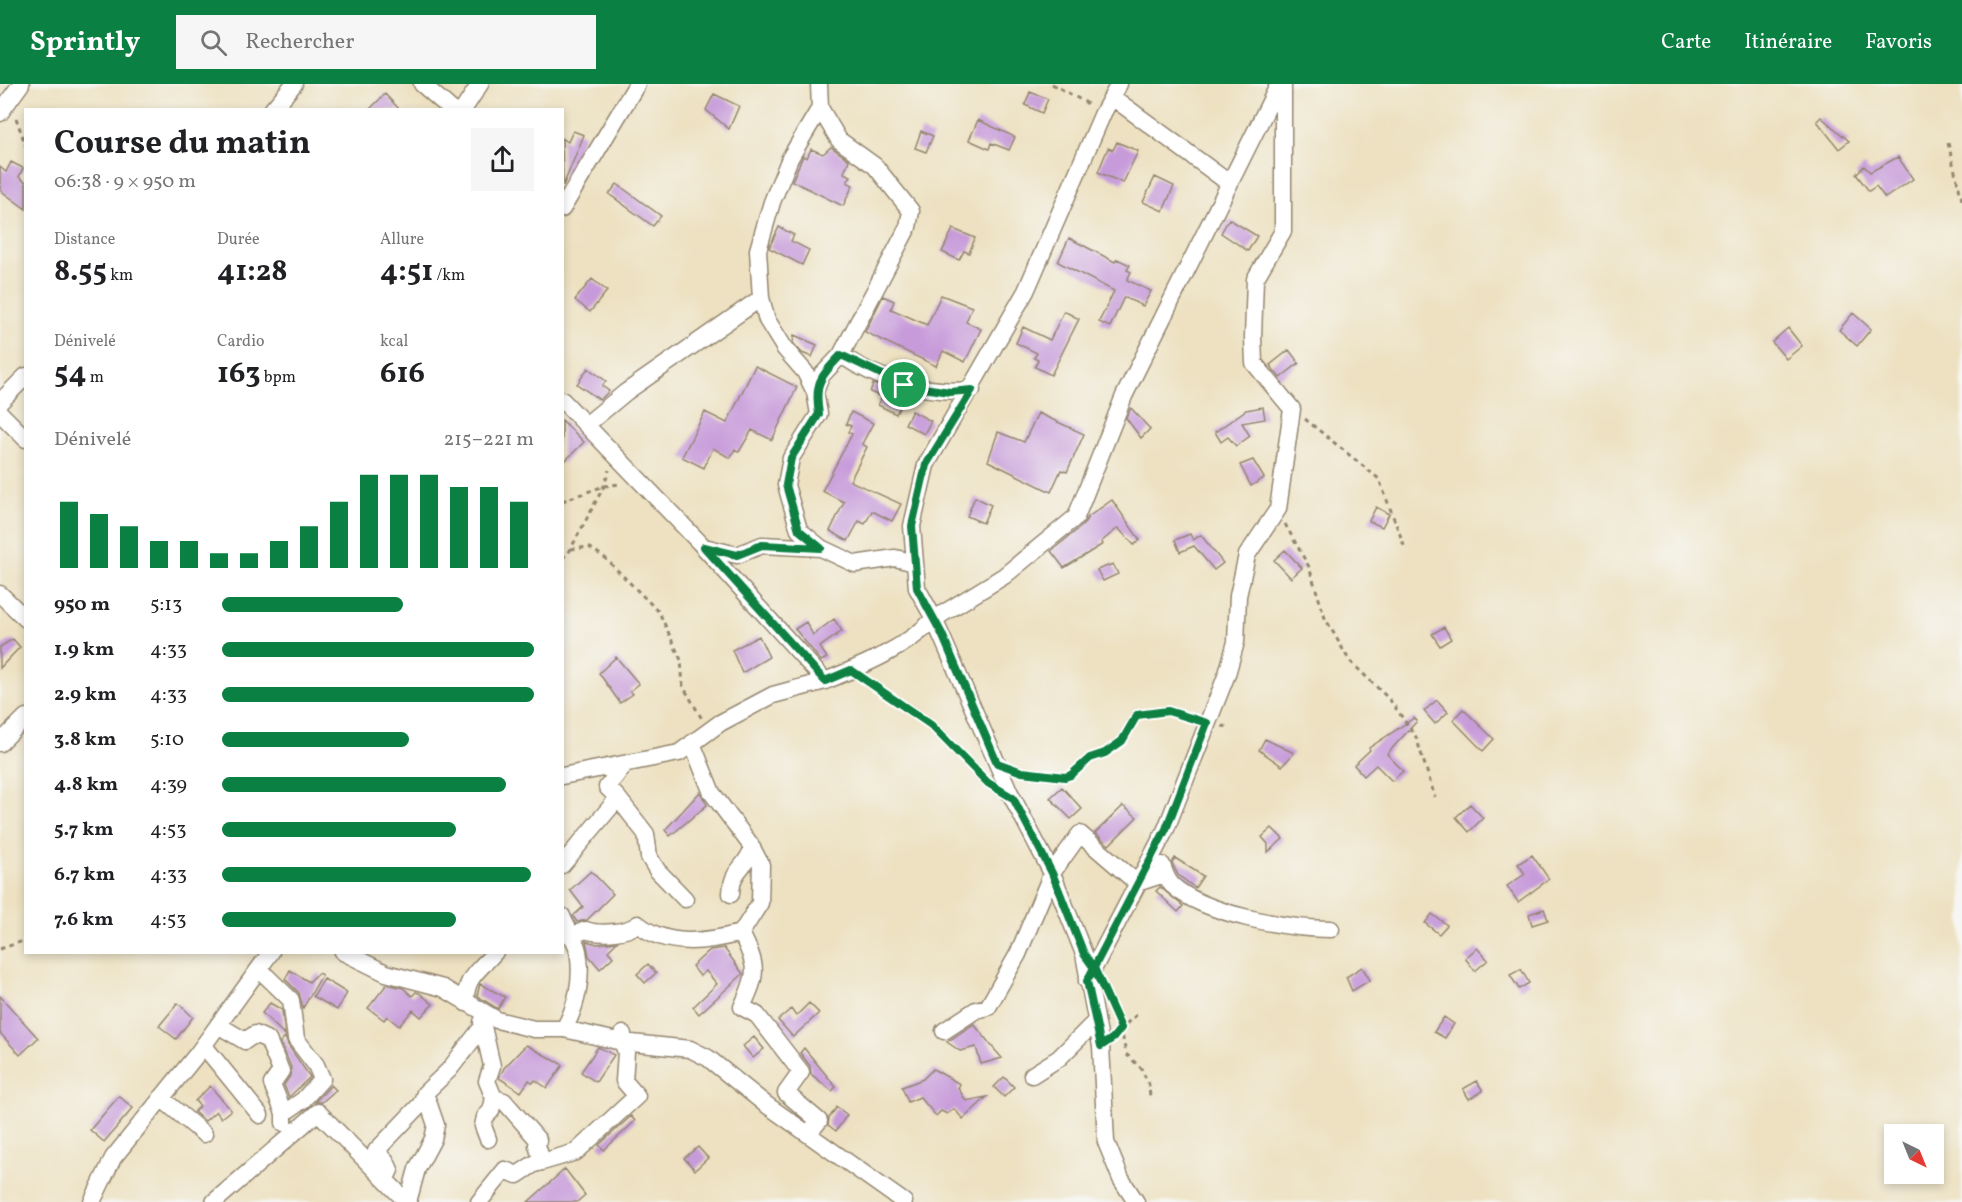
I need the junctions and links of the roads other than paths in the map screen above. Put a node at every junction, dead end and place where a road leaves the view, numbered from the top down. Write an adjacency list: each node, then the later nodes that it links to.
1 (21, 84): 14 (street)
2 (294, 84): 10 (street)
3 (422, 84): 11 (street)
4 (480, 84): 12 (street)
5 (637, 84): 16 (street)
6 (819, 84): 13 (street)
7 (1279, 84): 15 (street)
8 (1283, 84): 40 (street)
9 (1115, 90): 15 (street); 21 (street)
10 (274, 108)
11 (450, 108)
12 (464, 108)
13 (820, 108): 17 (street); 18 (street)
14 (0, 113)
15 (1228, 183): 32 (street)
16 (565, 200)
17 (761, 298): 19 (street); 25 (street)
18 (841, 355): 19 (street); 21 (street)
19 (813, 374): 28 (street)
20 (24, 378): 22 (street)
21 (972, 390): 29 (street)
22 (0, 402)
23 (564, 402): 25 (street)
24 (0, 413): 26 (street)
25 (586, 425): 27 (street)
26 (24, 437)
27 (704, 547): 28 (street); 33 (street)
28 (821, 548): 29 (street)
29 (915, 563): 32 (street)
30 (0, 594): 31 (street)
31 (24, 617)
32 (934, 619): 33 (street); 43 (street)
33 (825, 681): 36 (street)
34 (24, 719): 35 (street)
35 (0, 743)
36 (692, 743): 37 (street); 41 (street)
37 (625, 764): 38 (street); 39 (street)
38 (564, 776)
39 (618, 798): 42 (street); 47 (street)
40 (1156, 847): 44 (street); 45 (street)
41 (753, 850): 46 (street); 50 (street)
42 (564, 863)
43 (1052, 873): 45 (street); 56 (street); 64 (street)
44 (1165, 874): 45 (street); 49 (street)
45 (1137, 883): 56 (street)
46 (731, 894)
47 (685, 898)
48 (564, 921): 51 (street)
49 (1331, 929)
50 (741, 933): 51 (street); 73 (street)
51 (570, 936): 63 (street)
52 (270, 954): 55 (street)
53 (347, 954): 58 (street)
54 (493, 954): 57 (street)
55 (259, 969): 61 (street); 71 (street)
56 (1087, 981): 60 (street)
57 (468, 983): 58 (street); 59 (street)
58 (443, 988): 59 (street)
59 (471, 1005): 62 (street); 63 (street)
60 (1096, 1021): 67 (street); 78 (street)
61 (218, 1025): 66 (street); 71 (street)
62 (483, 1026): 68 (street); 70 (street)
63 (564, 1029): 65 (street)
64 (944, 1031)
65 (623, 1038): 73 (street); 77 (street)
66 (204, 1046): 69 (street); 72 (street)
67 (1032, 1075)
68 (425, 1093): 79 (street); 82 (street)
69 (161, 1098): 74 (street); 80 (street)
70 (494, 1098): 76 (street); 77 (street)
71 (284, 1113): 75 (street)
72 (260, 1115)
73 (809, 1133): 84 (street)
74 (204, 1134)
75 (288, 1138): 79 (street); 81 (street)
76 (488, 1139)
77 (542, 1162): 83 (street)
78 (1121, 1179): 85 (street); 86 (street)
79 (385, 1180): 82 (street)
80 (92, 1202)
81 (214, 1202)
82 (408, 1202)
83 (479, 1202)
84 (904, 1202)
85 (1120, 1202)
86 (1136, 1202)

